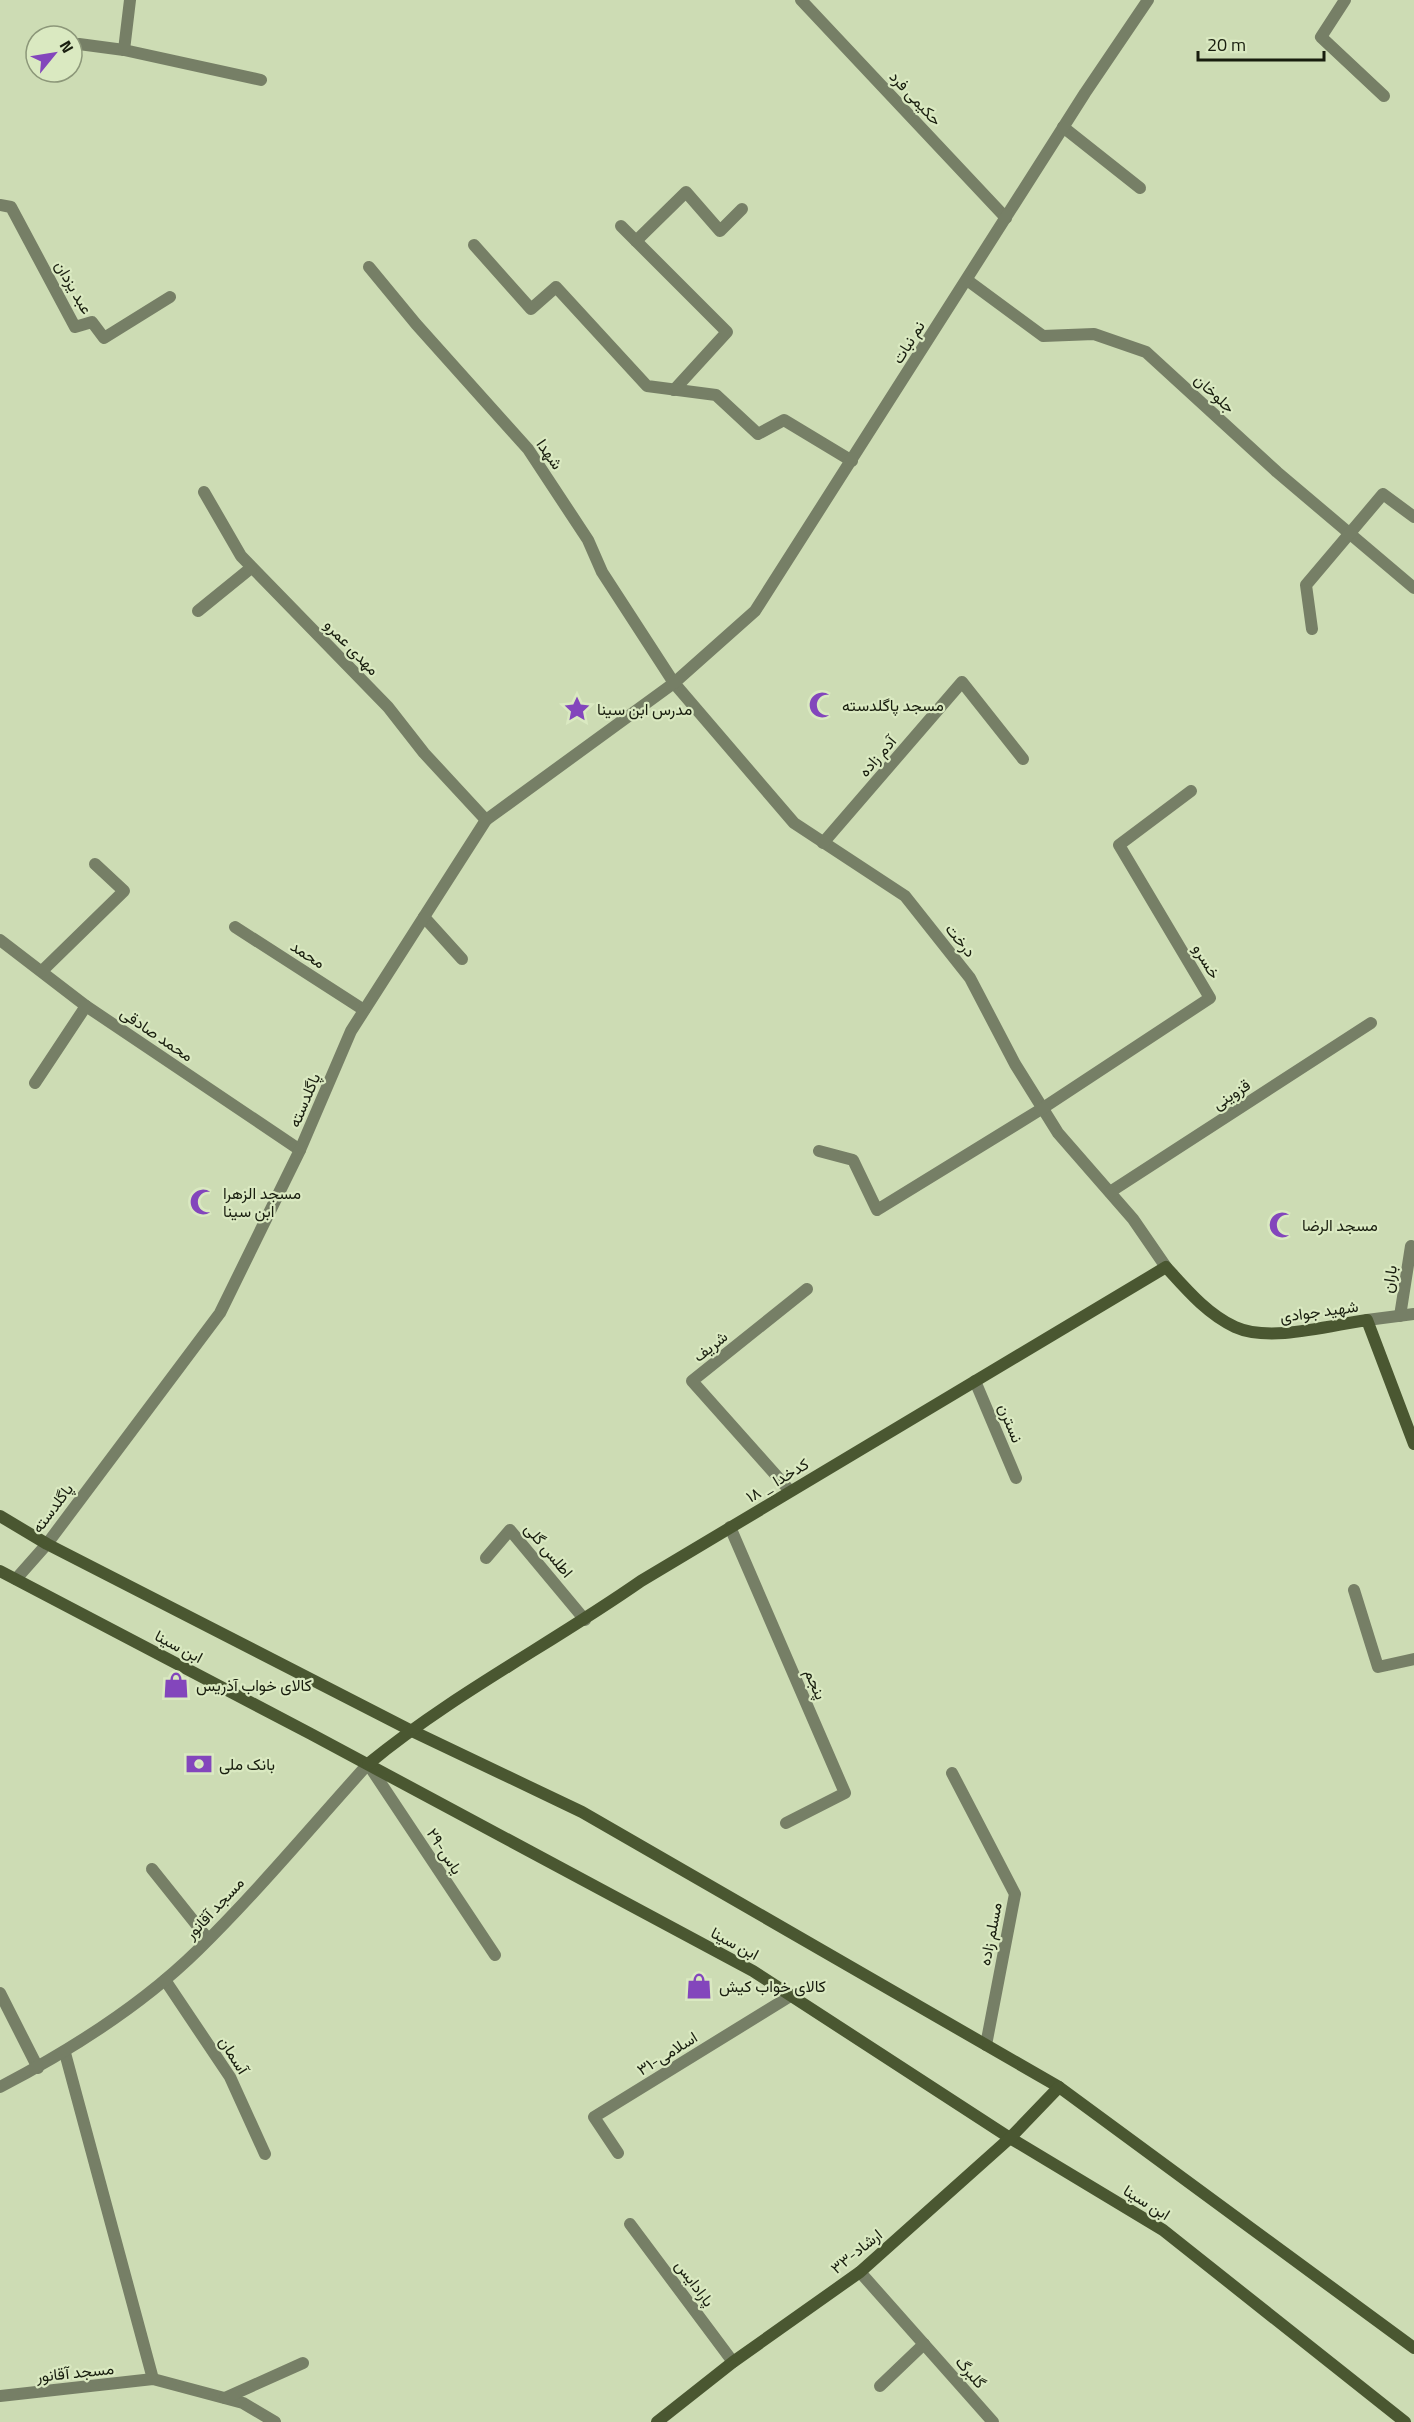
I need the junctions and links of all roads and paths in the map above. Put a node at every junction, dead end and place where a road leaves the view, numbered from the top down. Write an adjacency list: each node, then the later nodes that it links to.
1 (130, 0): 6 (street)
2 (801, 0): 13 (street, حکیمی فرد)
3 (1148, 0): 9 (street, نم نبات)
4 (1345, 0): 8 (street)
5 (84, 45): 6 (street)
6 (124, 50): 7 (street)
7 (261, 80)
8 (1384, 96)
9 (1063, 127): 10 (street); 13 (street, نم نبات)
10 (1140, 188)
11 (0, 205): 19 (street, عبد یزدان)
12 (742, 209): 15 (street)
13 (1006, 218): 18 (street, نم نبات)
14 (621, 226): 15 (street)
15 (636, 241): 20 (street)
16 (474, 244): 20 (street)
17 (369, 267): 29 (street, شهدا)
18 (967, 280): 21 (street, نم نبات); 24 (street, جلوخان)
19 (170, 297)
20 (674, 390): 21 (street)
21 (852, 461): 29 (street, نم نبات)
22 (204, 492): 25 (street, مهدی عمرو)
23 (1414, 517): 24 (street)
24 (1350, 534): 26 (street, جلوخان); 28 (street)
25 (252, 567): 27 (street); 32 (street, مهدی عمرو)
26 (1414, 588)
27 (198, 611)
28 (1312, 629)
29 (674, 683): 32 (street, پاگلدسته); 33 (street, درخت)
30 (1023, 759): 33 (street, آدم زاده)
31 (1191, 791): 44 (street, خسرو)
32 (486, 820): 35 (street, پاگلدسته)
33 (824, 843): 44 (street, درخت)
34 (94, 864): 39 (street)
35 (424, 917): 38 (street); 41 (street, پاگلدسته)
36 (235, 927): 41 (street, محمد)
37 (0, 940): 39 (street, محمد صادقی)
38 (462, 959)
39 (42, 971): 40 (street, محمد صادقی)
40 (86, 1006): 43 (street); 45 (street, محمد صادقی)
41 (364, 1010): 45 (street, پاگلدسته)
42 (1371, 1023): 47 (street, قزوینی)
43 (35, 1083)
44 (1043, 1108): 46 (street); 47 (street, درخت)
45 (300, 1150): 60 (street, پاگلدسته)
46 (819, 1150)
47 (1110, 1192): 49 (street, درخت)
48 (1411, 1246): 52 (street, باران)
49 (1166, 1267): 53 (main road, شهید جوادی); 54 (main road, ۱۸ _ کدخدا)
50 (807, 1289): 57 (street, شریف)
51 (1414, 1314): 52 (street)
52 (1400, 1316): 53 (street)
53 (1367, 1320): 55 (main road, شهید جوادی)
54 (975, 1381): 56 (street, نسترن); 57 (main road, ۱۸ _ کدخدا)
55 (1414, 1444)
56 (1016, 1478)
57 (790, 1491): 59 (main road, ۱۸ _ کدخدا)
58 (0, 1516): 60 (main road, ابن سینا)
59 (730, 1527): 65 (main road, ۱۸ _ کدخدا); 70 (street, پنجم)
60 (47, 1544): 63 (street, پاگلدسته); 67 (main road, ابن سینا)
61 (486, 1558): 65 (street, اطلس گلی)
62 (0, 1571): 63 (main road, ابن سینا)
63 (16, 1579): 68 (main road, ابن سینا)
64 (1354, 1590): 66 (street)
65 (585, 1620): 67 (main road, ۱۸ _ کدخدا)
66 (1414, 1659)
67 (410, 1730): 68 (main road, ۱۸ _ کدخدا); 77 (main road, ابن سینا)
68 (368, 1764): 72 (street, مسجد آقانور); 73 (street, ۲۹-یاس); 76 (main road, ابن سینا)
69 (952, 1773): 77 (street, مسلم زاده)
70 (786, 1823)
71 (152, 1869): 72 (street)
72 (208, 1939): 74 (street, مسجد آقانور)
73 (495, 1955)
74 (165, 1980): 78 (street, مسجد آقانور); 84 (street, آسمان)
75 (0, 1994): 79 (street)
76 (792, 1995): 82 (main road, ابن سینا); 83 (street, ۳۱-اسلامی)
77 (986, 2044): 81 (main road, ابن سینا)
78 (65, 2053): 79 (street, مسجد آقانور); 91 (street)
79 (38, 2068): 80 (street, مسجد آقانور)
80 (0, 2087)
81 (1059, 2087): 82 (main road, ۳۳-ارشاد); 88 (main road, ابن سینا)
82 (1010, 2138): 86 (main road, ۳۳-ارشاد); 98 (main road, ابن سینا)
83 (618, 2153)
84 (265, 2154)
85 (630, 2224): 89 (street, پارادایس)
86 (860, 2272): 87 (street, گلبرگ); 89 (main road, ۳۳-ارشاد)
87 (924, 2344): 92 (street); 97 (street, گلبرگ)
88 (1414, 2348)
89 (733, 2362): 96 (main road, ۳۳-ارشاد)
90 (303, 2363): 94 (street)
91 (153, 2379): 93 (street, مسجد آقانور); 94 (street, مسجد آقانور)
92 (880, 2386)
93 (0, 2396)
94 (225, 2398): 95 (street, مسجد آقانور)
95 (275, 2422)
96 (657, 2422)
97 (993, 2422)
98 (1406, 2422)

